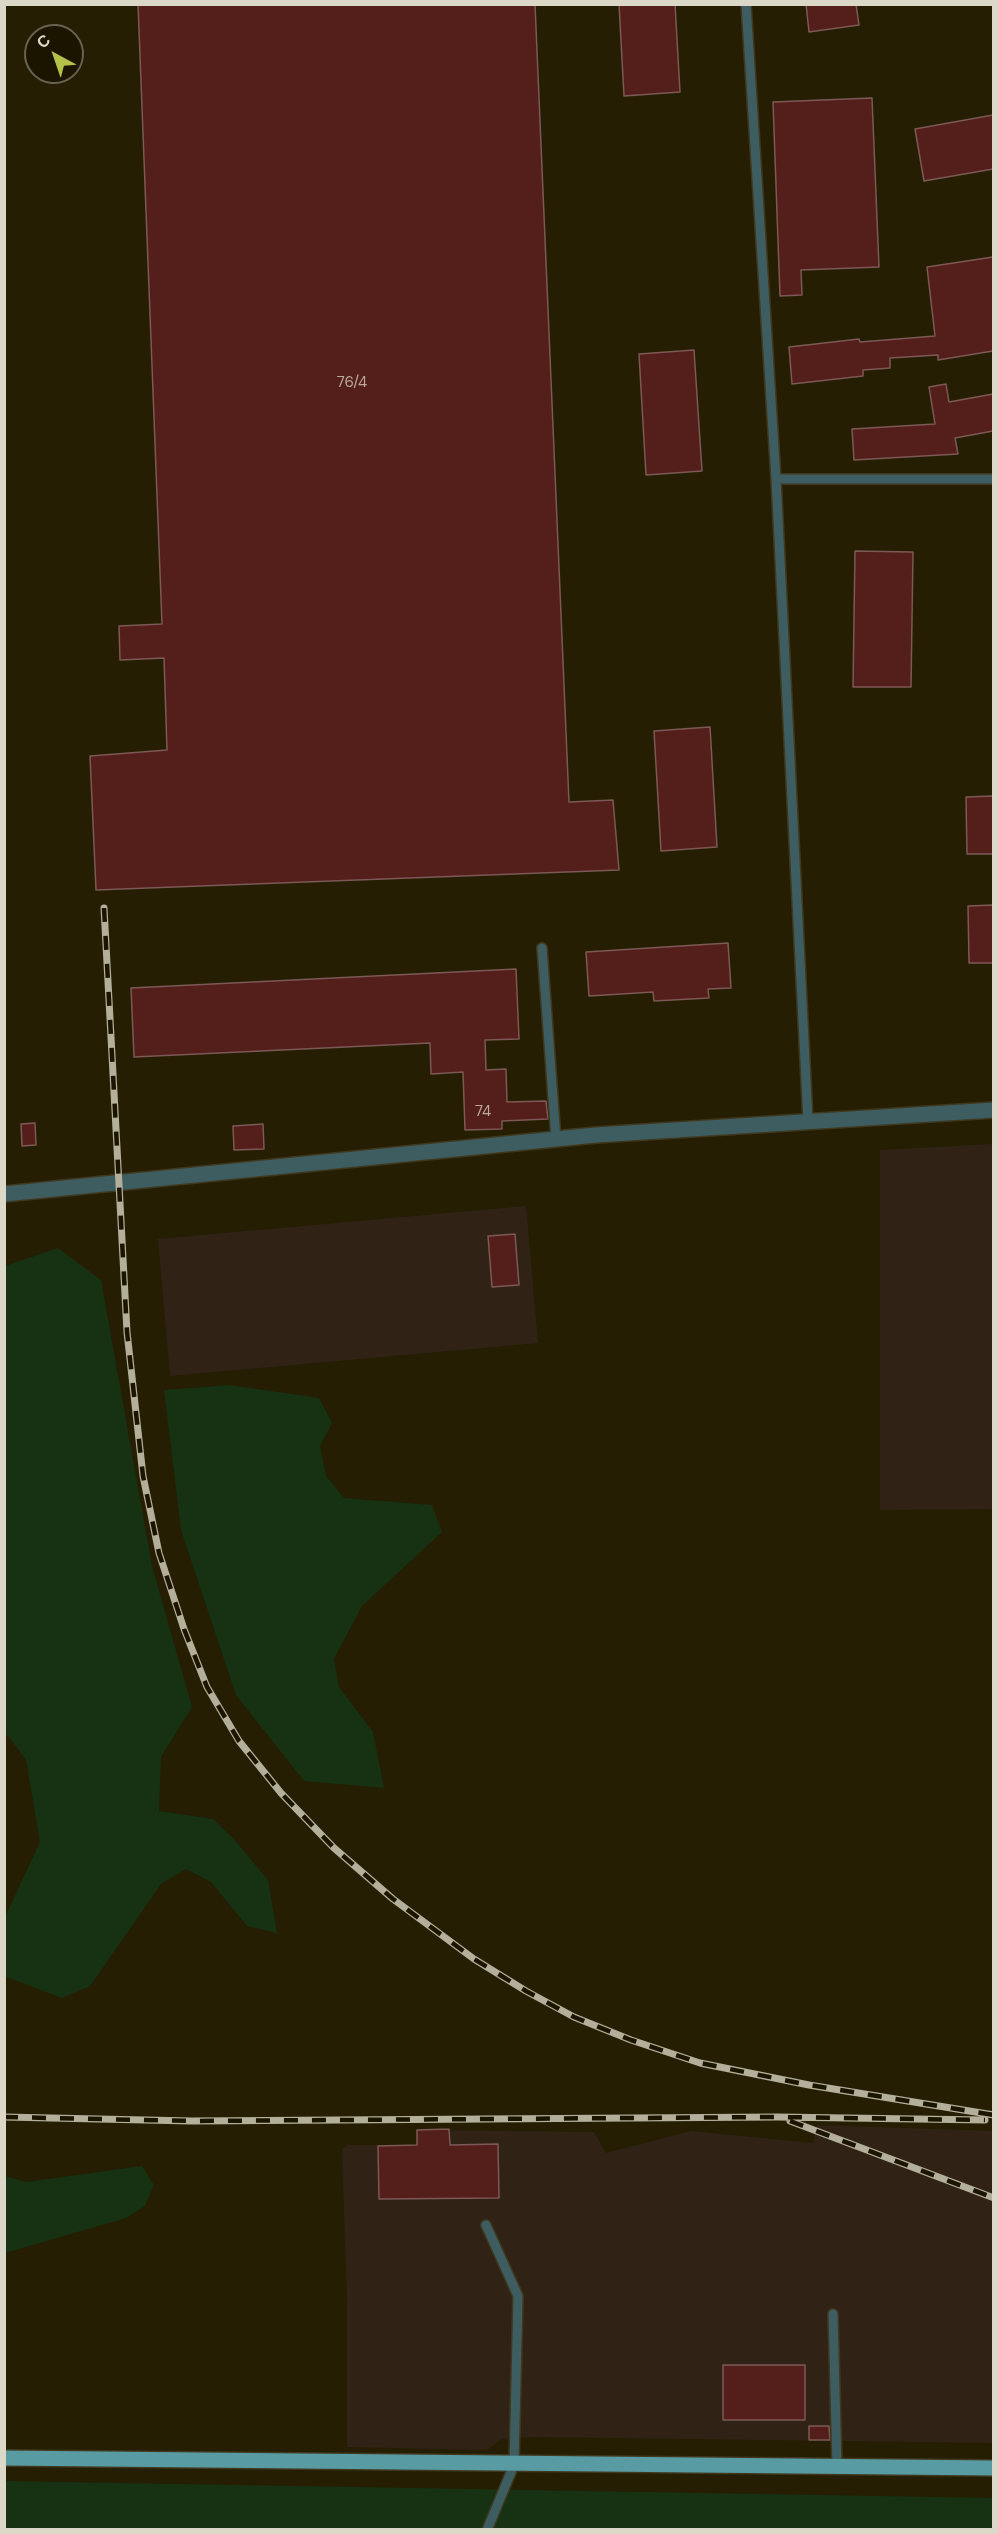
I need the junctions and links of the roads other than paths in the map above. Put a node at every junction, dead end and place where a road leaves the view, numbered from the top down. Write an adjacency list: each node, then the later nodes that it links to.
1 (746, 4): 3 (lane)
2 (993, 478): 3 (lane)
3 (776, 479): 6 (lane)
4 (542, 948): 7 (lane)
5 (993, 1110): 6 (street)
6 (808, 1120): 7 (street)
7 (556, 1139): 8 (street)
8 (4, 1194)
9 (486, 2225): 12 (lane)
10 (833, 2314): 13 (lane)
11 (4, 2458): 12 (main road)
12 (514, 2465): 13 (main road); 15 (lane)
13 (837, 2467): 14 (main road)
14 (993, 2468)
15 (487, 2529)

